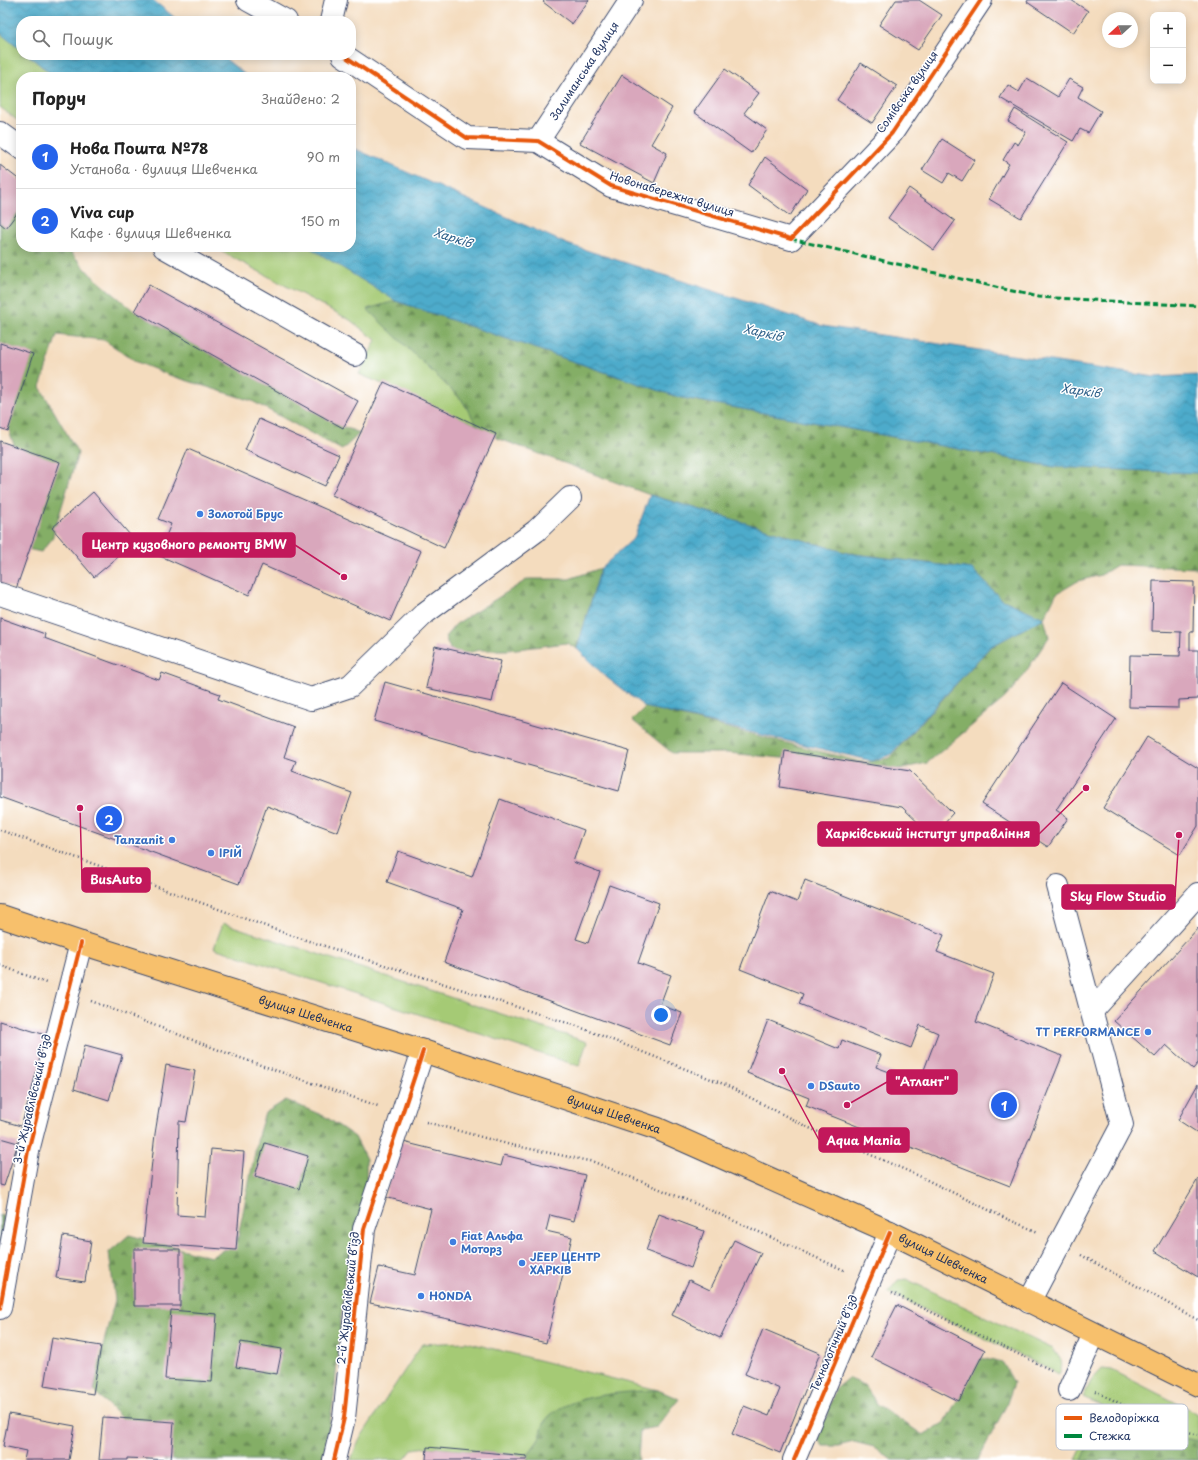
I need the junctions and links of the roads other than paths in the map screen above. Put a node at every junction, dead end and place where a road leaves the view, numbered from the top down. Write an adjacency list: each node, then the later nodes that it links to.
1 (248, 0): 5 (street)
2 (336, 0): 6 (street)
3 (631, 0): 9 (street, Залиманська вулиця)
4 (981, 0): 11 (street, Сомівська вулиця)
5 (277, 16)
6 (332, 16)
7 (350, 60): 9 (street, Новонабережна вулиця)
8 (0, 133): 10 (street)
9 (538, 141): 11 (street, Новонабережна вулиця)
10 (16, 144)
11 (790, 239)
12 (173, 252): 13 (street)
13 (355, 355)
14 (570, 498): 15 (street)
15 (0, 594)
16 (1058, 886): 20 (street)
17 (1198, 894): 20 (street)
18 (0, 916): 19 (main road, вулиця Шевченка)
19 (81, 943): 21 (main road, вулиця Шевченка); 24 (street, 3-й Журавлівський в’їзд)
20 (1092, 1011): 23 (street)
21 (423, 1051): 22 (main road, вулиця Шевченка); 28 (street, 2-й Журавлівський в’їзд)
22 (890, 1232): 23 (main road, вулиця Шевченка); 29 (street, Технологічний в’їзд)
23 (1029, 1302): 25 (main road, вулиця Шевченка)
24 (0, 1308)
25 (1094, 1334): 26 (street); 27 (main road, вулиця Шевченка)
26 (1071, 1385)
27 (1198, 1385)
28 (334, 1460)
29 (794, 1460)

